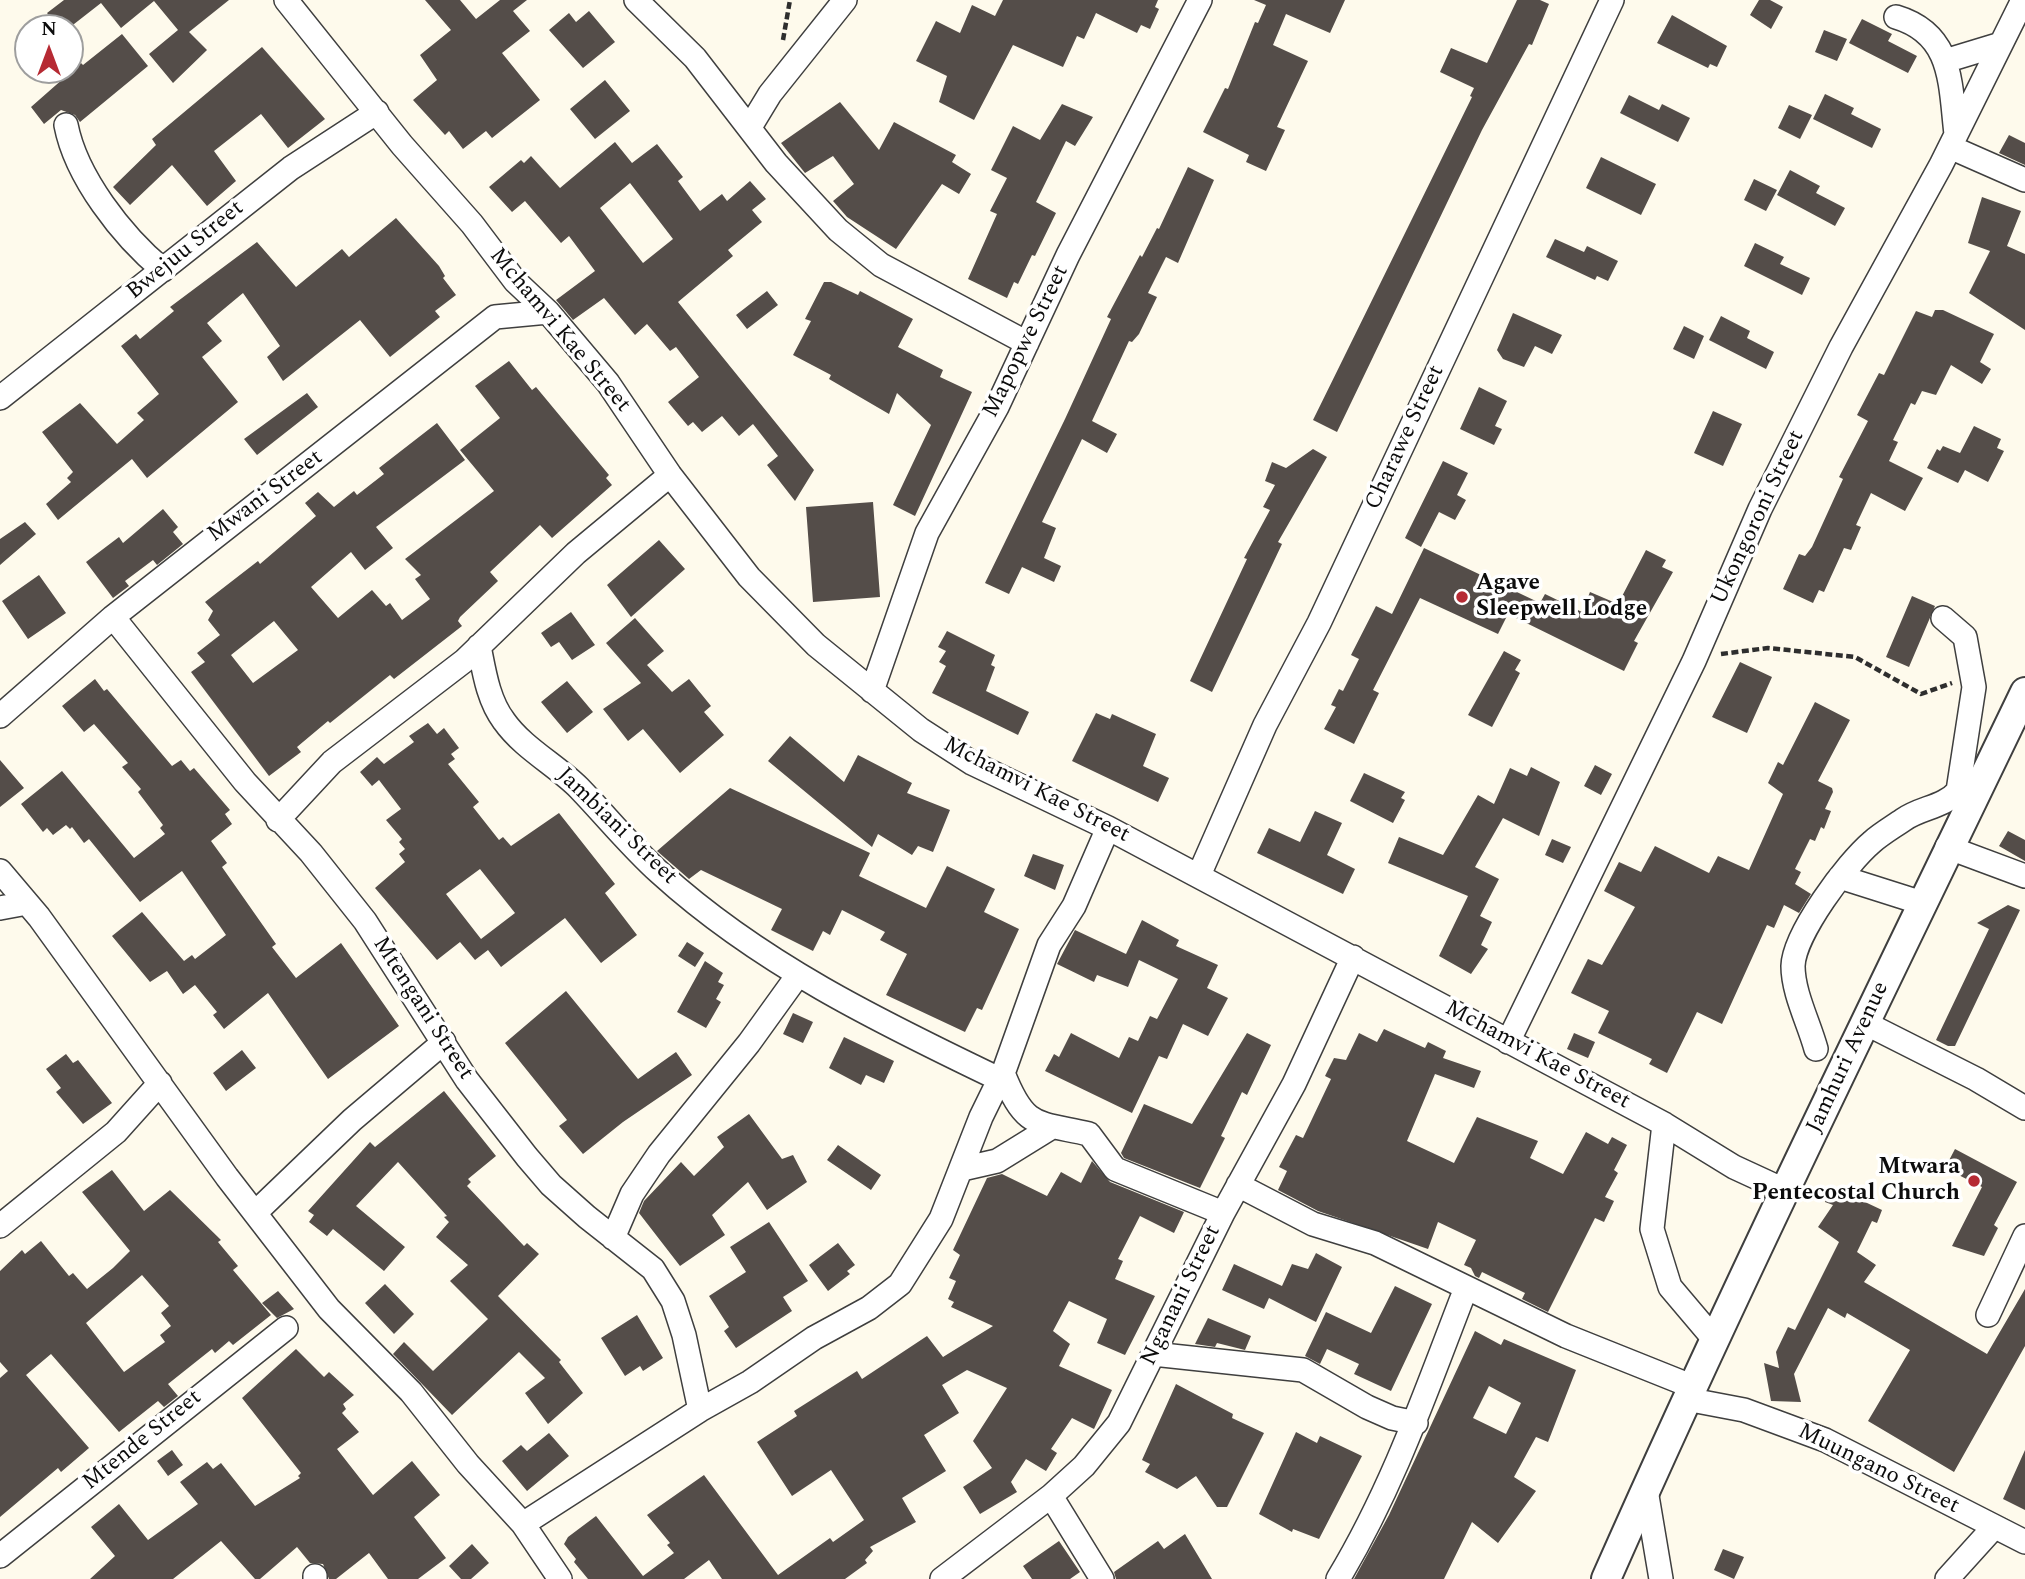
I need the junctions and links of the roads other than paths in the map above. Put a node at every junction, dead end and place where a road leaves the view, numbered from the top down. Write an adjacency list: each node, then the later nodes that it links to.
1 (286, 0): 10 (street, Mchamvi Kae Street)
2 (636, 0): 12 (street)
3 (845, 0): 12 (street)
4 (1200, 0): 17 (street, Mapopwe Street)
5 (1612, 0): 30 (street, Charawe Street)
6 (2023, 0): 8 (street, Ukongoroni Street)
7 (1896, 17): 9 (street)
8 (2001, 44): 9 (street); 13 (street, Ukongoroni Street)
9 (1945, 61): 13 (street)
10 (377, 112): 15 (street, Bwejuu Street); 16 (street, Mchamvi Kae Street)
11 (66, 125): 15 (street)
12 (750, 127): 17 (street)
13 (1953, 140): 14 (street); 40 (street, Ukongoroni Street)
14 (2025, 180)
15 (163, 270): 18 (street, Bwejuu Street)
16 (548, 313): 19 (street, Mchamvi Kae Street); 20 (street, Mwani Street)
17 (1027, 343): 23 (street, Mapopwe Street)
18 (0, 398)
19 (670, 475): 22 (street); 23 (street, Mchamvi Kae Street)
20 (113, 617): 25 (street, Mwani Street); 26 (street, Mtengani Street)
21 (1943, 618): 32 (street)
22 (479, 646): 26 (street); 37 (street, Jambiani Street)
23 (872, 691): 27 (street, Mchamvi Kae Street)
24 (2025, 692): 28 (street, Jamhuri Avenue)
25 (0, 716)
26 (278, 820): 39 (street, Mtengani Street)
27 (1108, 828): 30 (street, Mchamvi Kae Street); 42 (street)
28 (1947, 847): 31 (street); 34 (street, Jamhuri Avenue)
29 (0, 871): 33 (street)
30 (1199, 875): 36 (street, Mchamvi Kae Street)
31 (2025, 876)
32 (1840, 877): 34 (street); 41 (street)
33 (27, 903): 35 (street); 43 (street)
34 (1922, 903): 38 (street, Jamhuri Avenue)
35 (0, 908)
36 (1353, 957): 40 (street, Mchamvi Kae Street); 48 (street, Nganani Street)
37 (798, 975): 42 (street, Jambiani Street); 54 (street)
38 (1865, 1023): 44 (street); 49 (street, Jamhuri Avenue)
39 (444, 1042): 50 (street); 54 (street, Mtengani Street)
40 (1508, 1042): 45 (street, Mchamvi Kae Street)
41 (1816, 1049)
42 (1001, 1076): 46 (street); 47 (street)
43 (160, 1083): 50 (street); 52 (street)
44 (2025, 1108)
45 (1664, 1124): 49 (street, Mchamvi Kae Street); 58 (street)
46 (1052, 1127): 47 (street); 51 (street)
47 (962, 1169): 61 (street)
48 (1238, 1185): 51 (street, Nganani Street); 55 (street, Muungano Street)
49 (1786, 1191): 58 (street, Jamhuri Avenue)
50 (255, 1213): 65 (street)
51 (1223, 1213): 59 (street, Nganani Street)
52 (0, 1226)
53 (2025, 1236): 56 (street)
54 (613, 1238): 61 (street, Mtengani Street)
55 (1466, 1288): 60 (street, Muungano Street); 62 (street)
56 (1988, 1315)
57 (286, 1328): 68 (street, Mtende Street)
58 (1714, 1339): 60 (street, Jamhuri Avenue)
59 (1153, 1354): 62 (street); 64 (street, Nganani Street)
60 (1688, 1392): 63 (street, Jamhuri Avenue); 66 (street, Muungano Street)
61 (700, 1410): 65 (street)
62 (1416, 1423): 72 (street)
63 (1646, 1490): 73 (street, Jamhuri Avenue); 74 (street)
64 (1051, 1496): 70 (street, Nganani Street); 71 (street)
65 (523, 1524): 69 (street)
66 (1994, 1527): 67 (street, Muungano Street); 75 (street)
67 (2025, 1542)
68 (0, 1556)
69 (560, 1579)
70 (942, 1579)
71 (1102, 1579)
72 (1338, 1579)
73 (1606, 1579)
74 (1661, 1579)
75 (1947, 1579)

